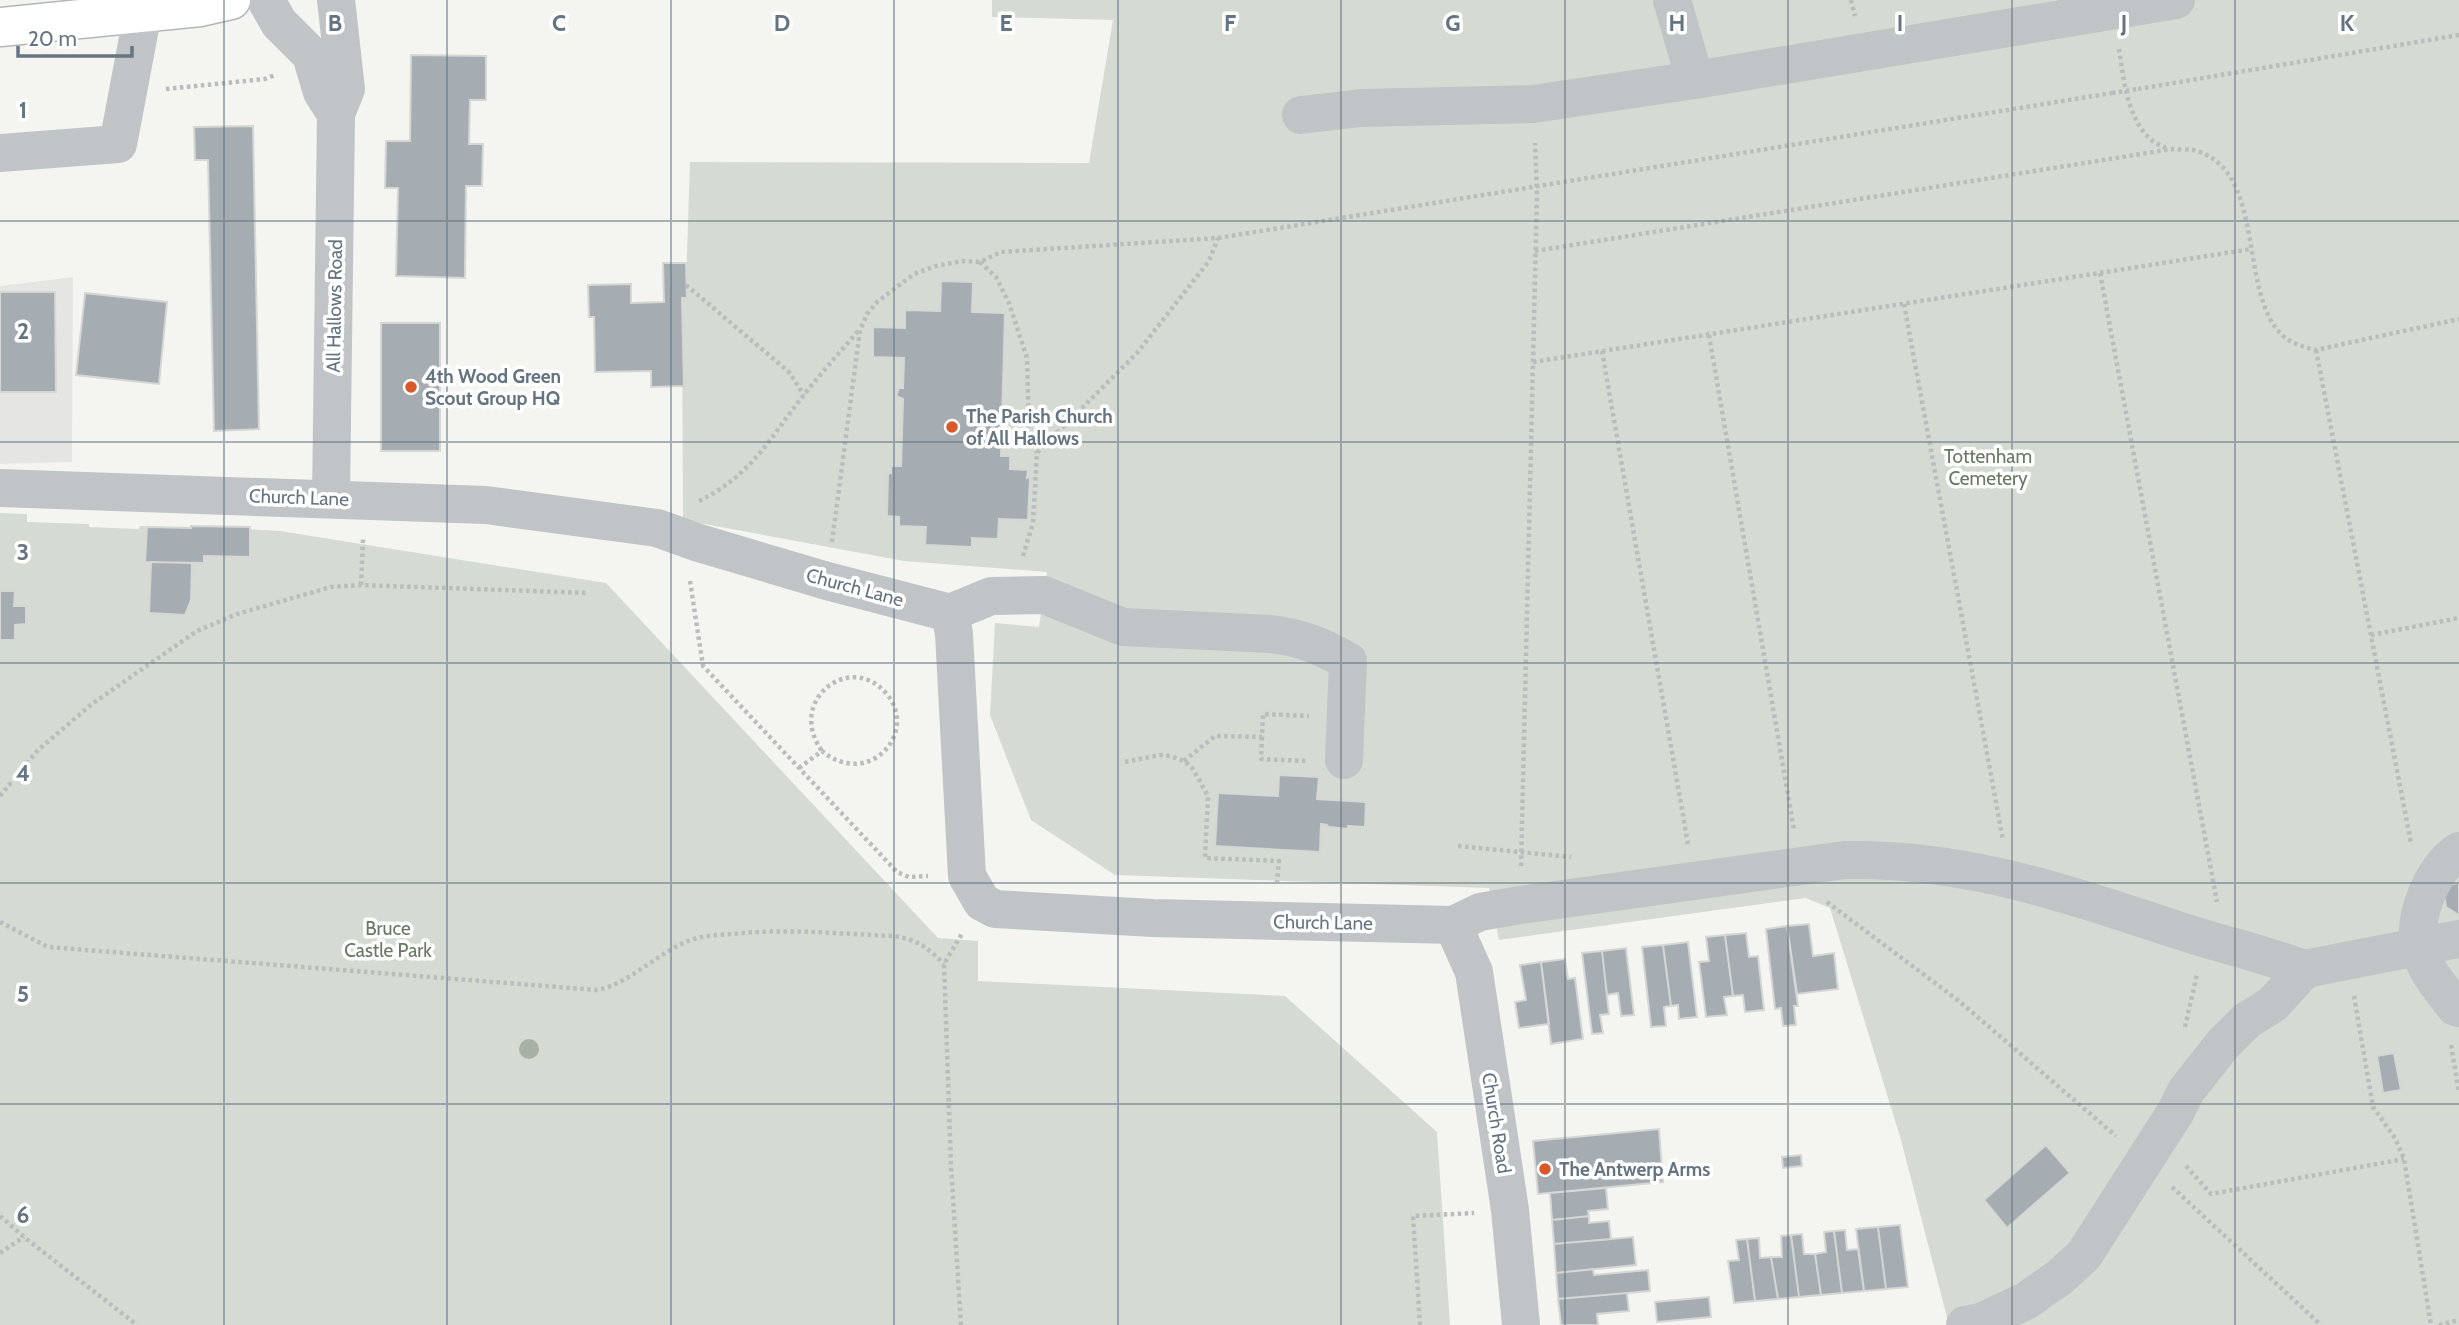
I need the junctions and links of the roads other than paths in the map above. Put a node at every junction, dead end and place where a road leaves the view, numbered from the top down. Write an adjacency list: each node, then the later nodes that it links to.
1 (231, 0): 6 (highway)
2 (266, 0): 9 (street, All Hallows Road)
3 (336, 0): 9 (street, All Hallows Road)
4 (1672, 0): 8 (street)
5 (2176, 0): 8 (street)
6 (143, 12): 7 (highway); 11 (street)
7 (0, 27)
8 (1695, 80): 10 (street)
9 (336, 114): 13 (street, All Hallows Road)
10 (1301, 115)
11 (0, 153)
12 (0, 488): 13 (street, Church Lane)
13 (331, 498): 14 (street, Church Lane)
14 (950, 613): 15 (street); 17 (street, Church Lane)
15 (1326, 755)
16 (2459, 851): 19 (street)
17 (1454, 925): 20 (street); 22 (street, Church Road)
18 (2459, 940): 19 (street)
19 (2419, 947): 20 (street); 21 (street)
20 (2305, 969): 23 (street)
21 (2457, 1007)
22 (1521, 1325)
23 (1965, 1325)

